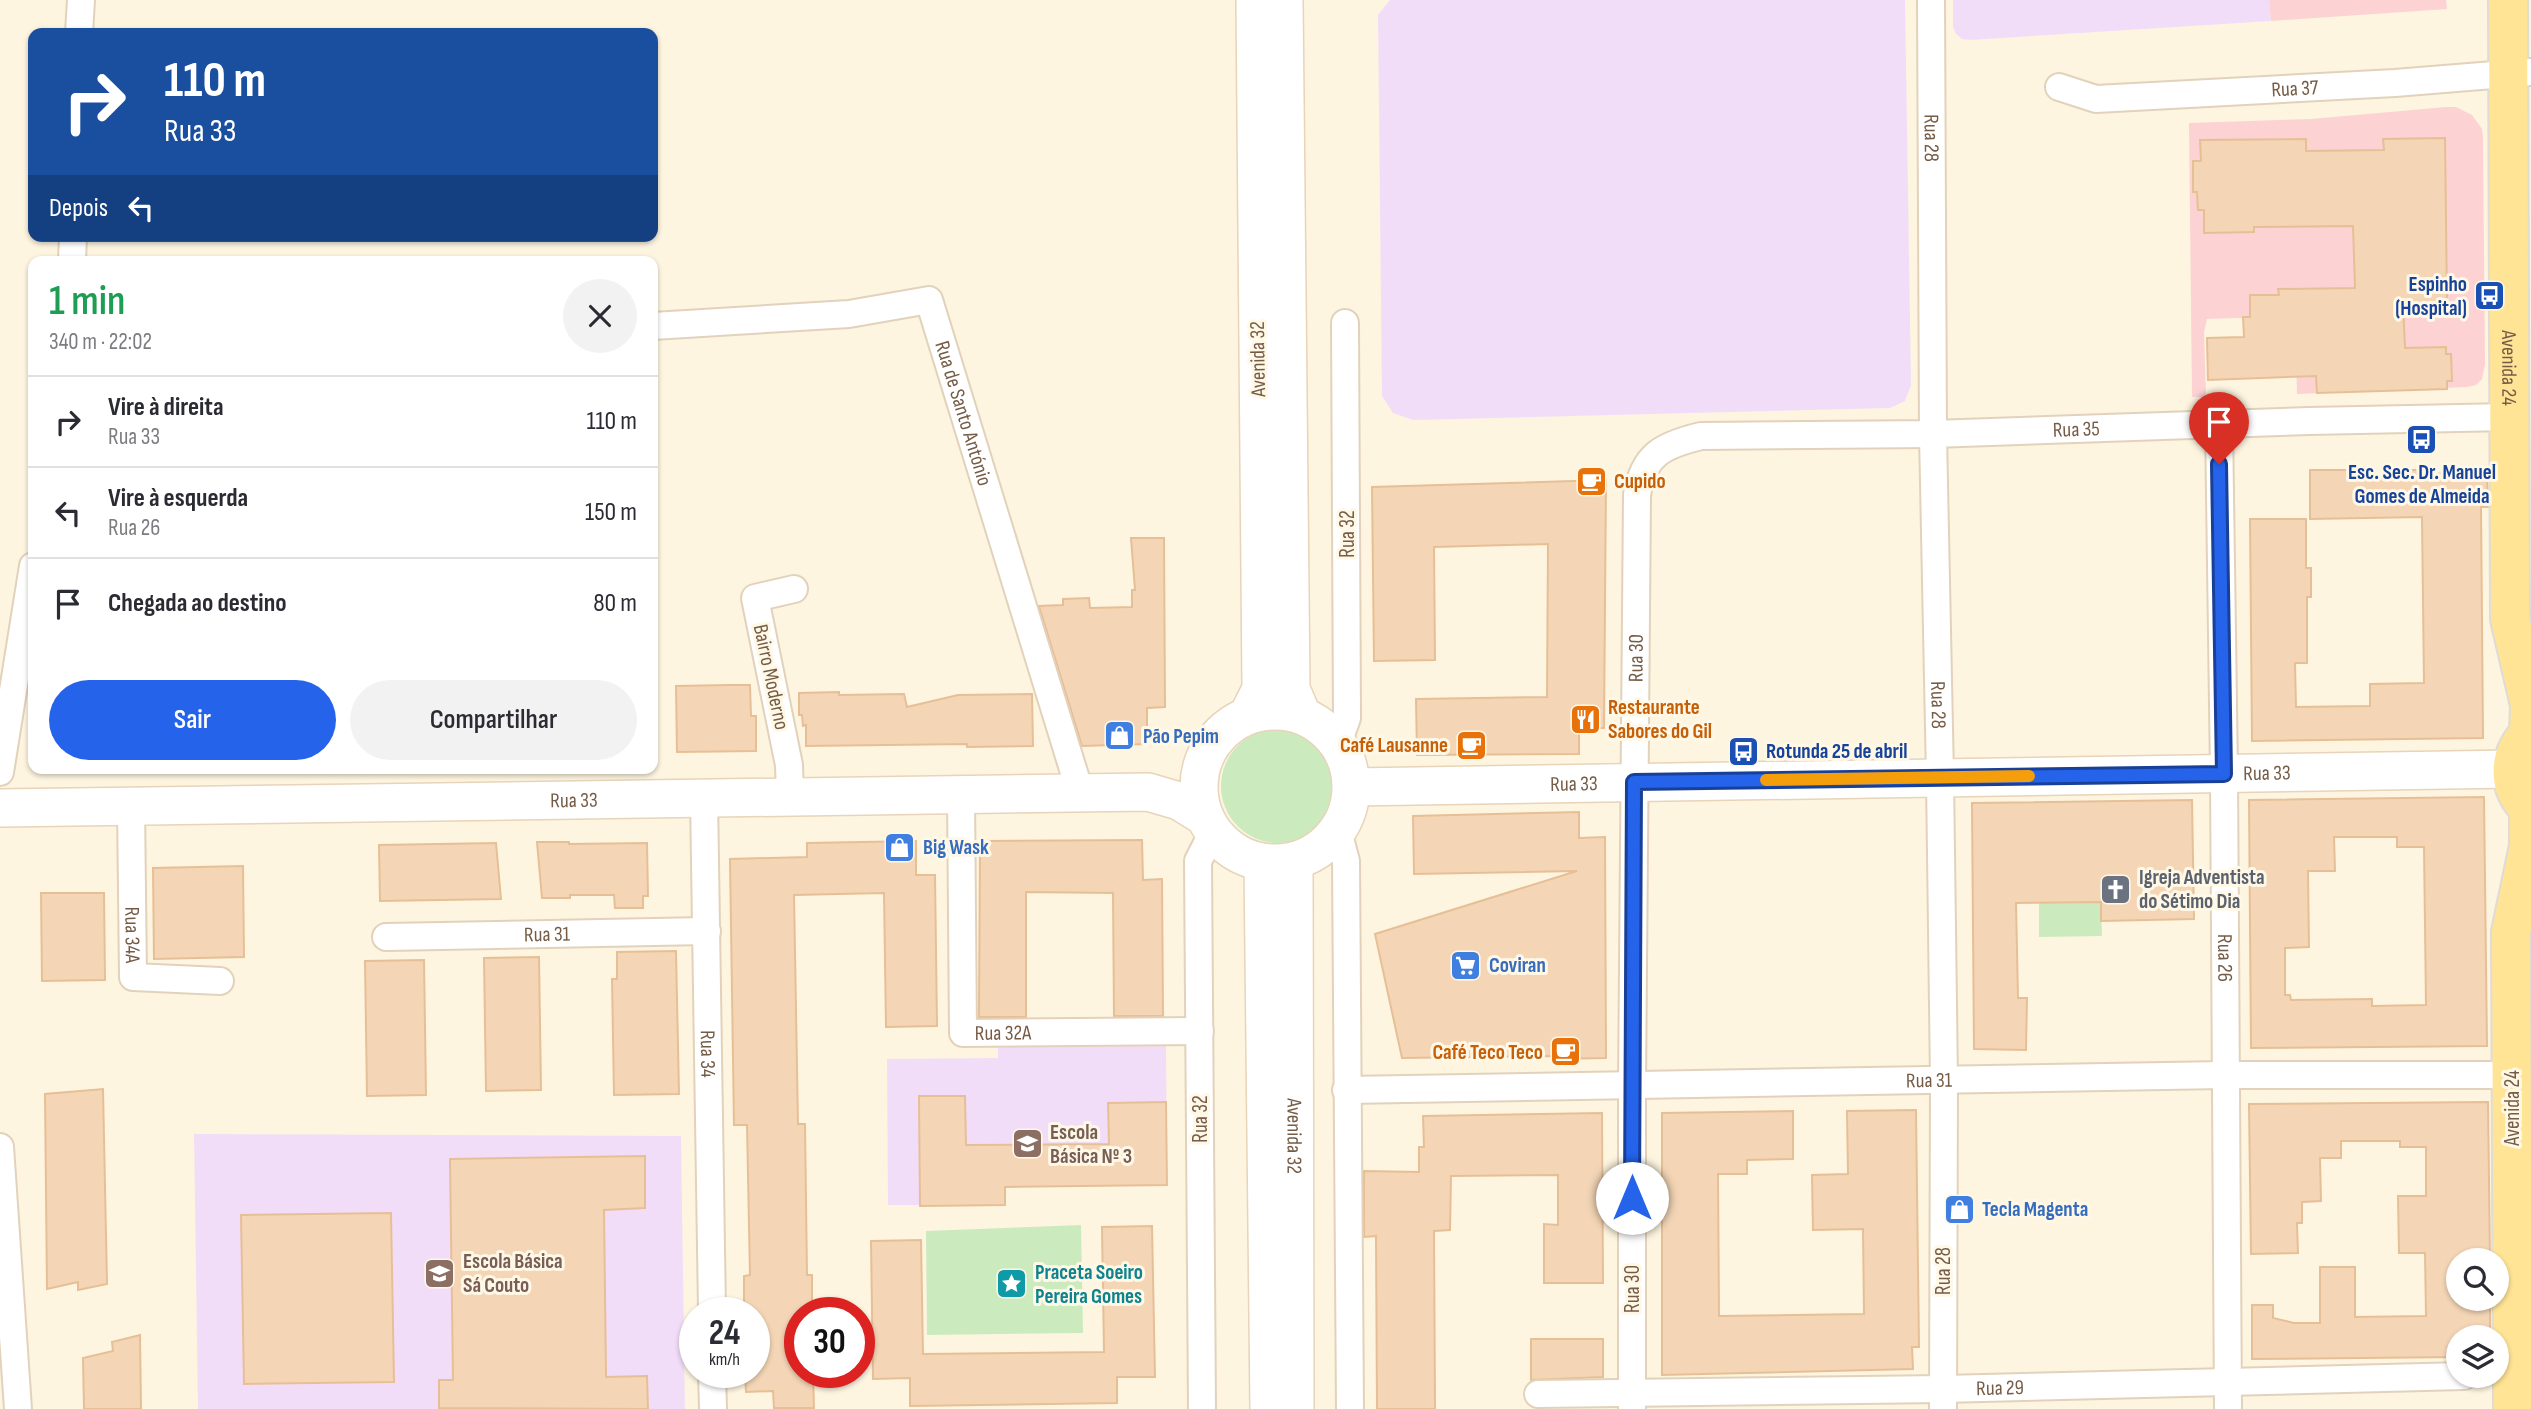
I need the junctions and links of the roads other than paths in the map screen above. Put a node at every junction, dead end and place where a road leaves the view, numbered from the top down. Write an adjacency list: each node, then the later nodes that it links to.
1 (80, 0): 6 (street)
2 (1255, 0): 17 (main road, Avenida 32)
3 (1284, 0): 18 (main road, Avenida 32)
4 (1931, 0): 13 (street, Rua 28)
5 (2508, 0): 7 (main road, Avenida 24)
6 (79, 28)
7 (2519, 73): 8 (street, Rua 37); 11 (main road, Avenida 24)
8 (2059, 87)
9 (1345, 323): 20 (street, Rua 32)
10 (658, 326): 28 (street, Rua de Santo António)
11 (2509, 417): 12 (street, Rua 35); 19 (main road, Avenida 24)
12 (2218, 424): 13 (street, Rua 35); 24 (street, Rua 26)
13 (1933, 434): 14 (street, Rua 35); 25 (street, Rua 28)
14 (1651, 458): 26 (street, Rua 30)
15 (794, 589): 31 (street, Bairro Moderno)
16 (28, 597): 23 (street)
17 (1248, 715): 18 (main road); 21 (main road)
18 (1302, 715): 20 (main road)
19 (2530, 733): 22 (main road, Avenida 24)
20 (1338, 743): 27 (main road)
21 (1205, 755): 29 (main road, Rua 33); 36 (main road)
22 (2512, 769): 24 (main road, Rua 33); 35 (main road, Avenida 24)
23 (0, 772)
24 (2224, 774): 25 (main road, Rua 33); 43 (street, Rua 26)
25 (1940, 777): 26 (main road, Rua 33); 45 (street, Rua 28)
26 (1634, 782): 27 (main road, Rua 33); 46 (street, Rua 30)
27 (1352, 787): 37 (main road)
28 (1080, 792): 29 (main road, Rua 33); 30 (main road, Rua 33)
29 (1149, 792): 36 (main road, Rua 33)
30 (961, 793): 31 (main road, Rua 33); 42 (street, Rua 32A)
31 (790, 796): 32 (main road, Rua 33)
32 (704, 797): 33 (main road, Rua 33); 39 (street, Rua 34)
33 (131, 807): 34 (main road, Rua 33); 41 (street, Rua 34A)
34 (0, 808)
35 (2530, 809): 44 (main road, Avenida 24)
36 (1209, 825): 38 (main road); 42 (street, Rua 32)
37 (1338, 831): 38 (main road); 47 (street)
38 (1279, 862): 60 (main road, Avenida 32); 61 (main road, Avenida 32)
39 (706, 931): 40 (street, Rua 31); 49 (street, Rua 34)
40 (386, 937)
41 (220, 981)
42 (1200, 1031): 59 (street, Rua 32)
43 (2224, 1075): 44 (street, Rua 31); 45 (street, Rua 31); 52 (street, Rua 26)
44 (2512, 1075): 50 (main road, Avenida 24)
45 (1944, 1080): 46 (street, Rua 31); 55 (street, Rua 28)
46 (1632, 1086): 47 (street, Rua 31); 56 (street, Rua 30)
47 (1346, 1090): 62 (street)
48 (0, 1147): 57 (street)
49 (712, 1297)
50 (2509, 1325)
51 (2446, 1376): 52 (street, Rua 29)
52 (2228, 1381): 55 (street, Rua 29); 63 (street, Rua 26)
53 (712, 1388): 58 (street)
54 (1538, 1394): 56 (street, Rua 29)
55 (1943, 1399): 56 (street, Rua 29)
56 (1632, 1401)
57 (18, 1409)
58 (713, 1409)
59 (1202, 1409)
60 (1269, 1409)
61 (1295, 1409)
62 (1350, 1409)
63 (2228, 1409)

